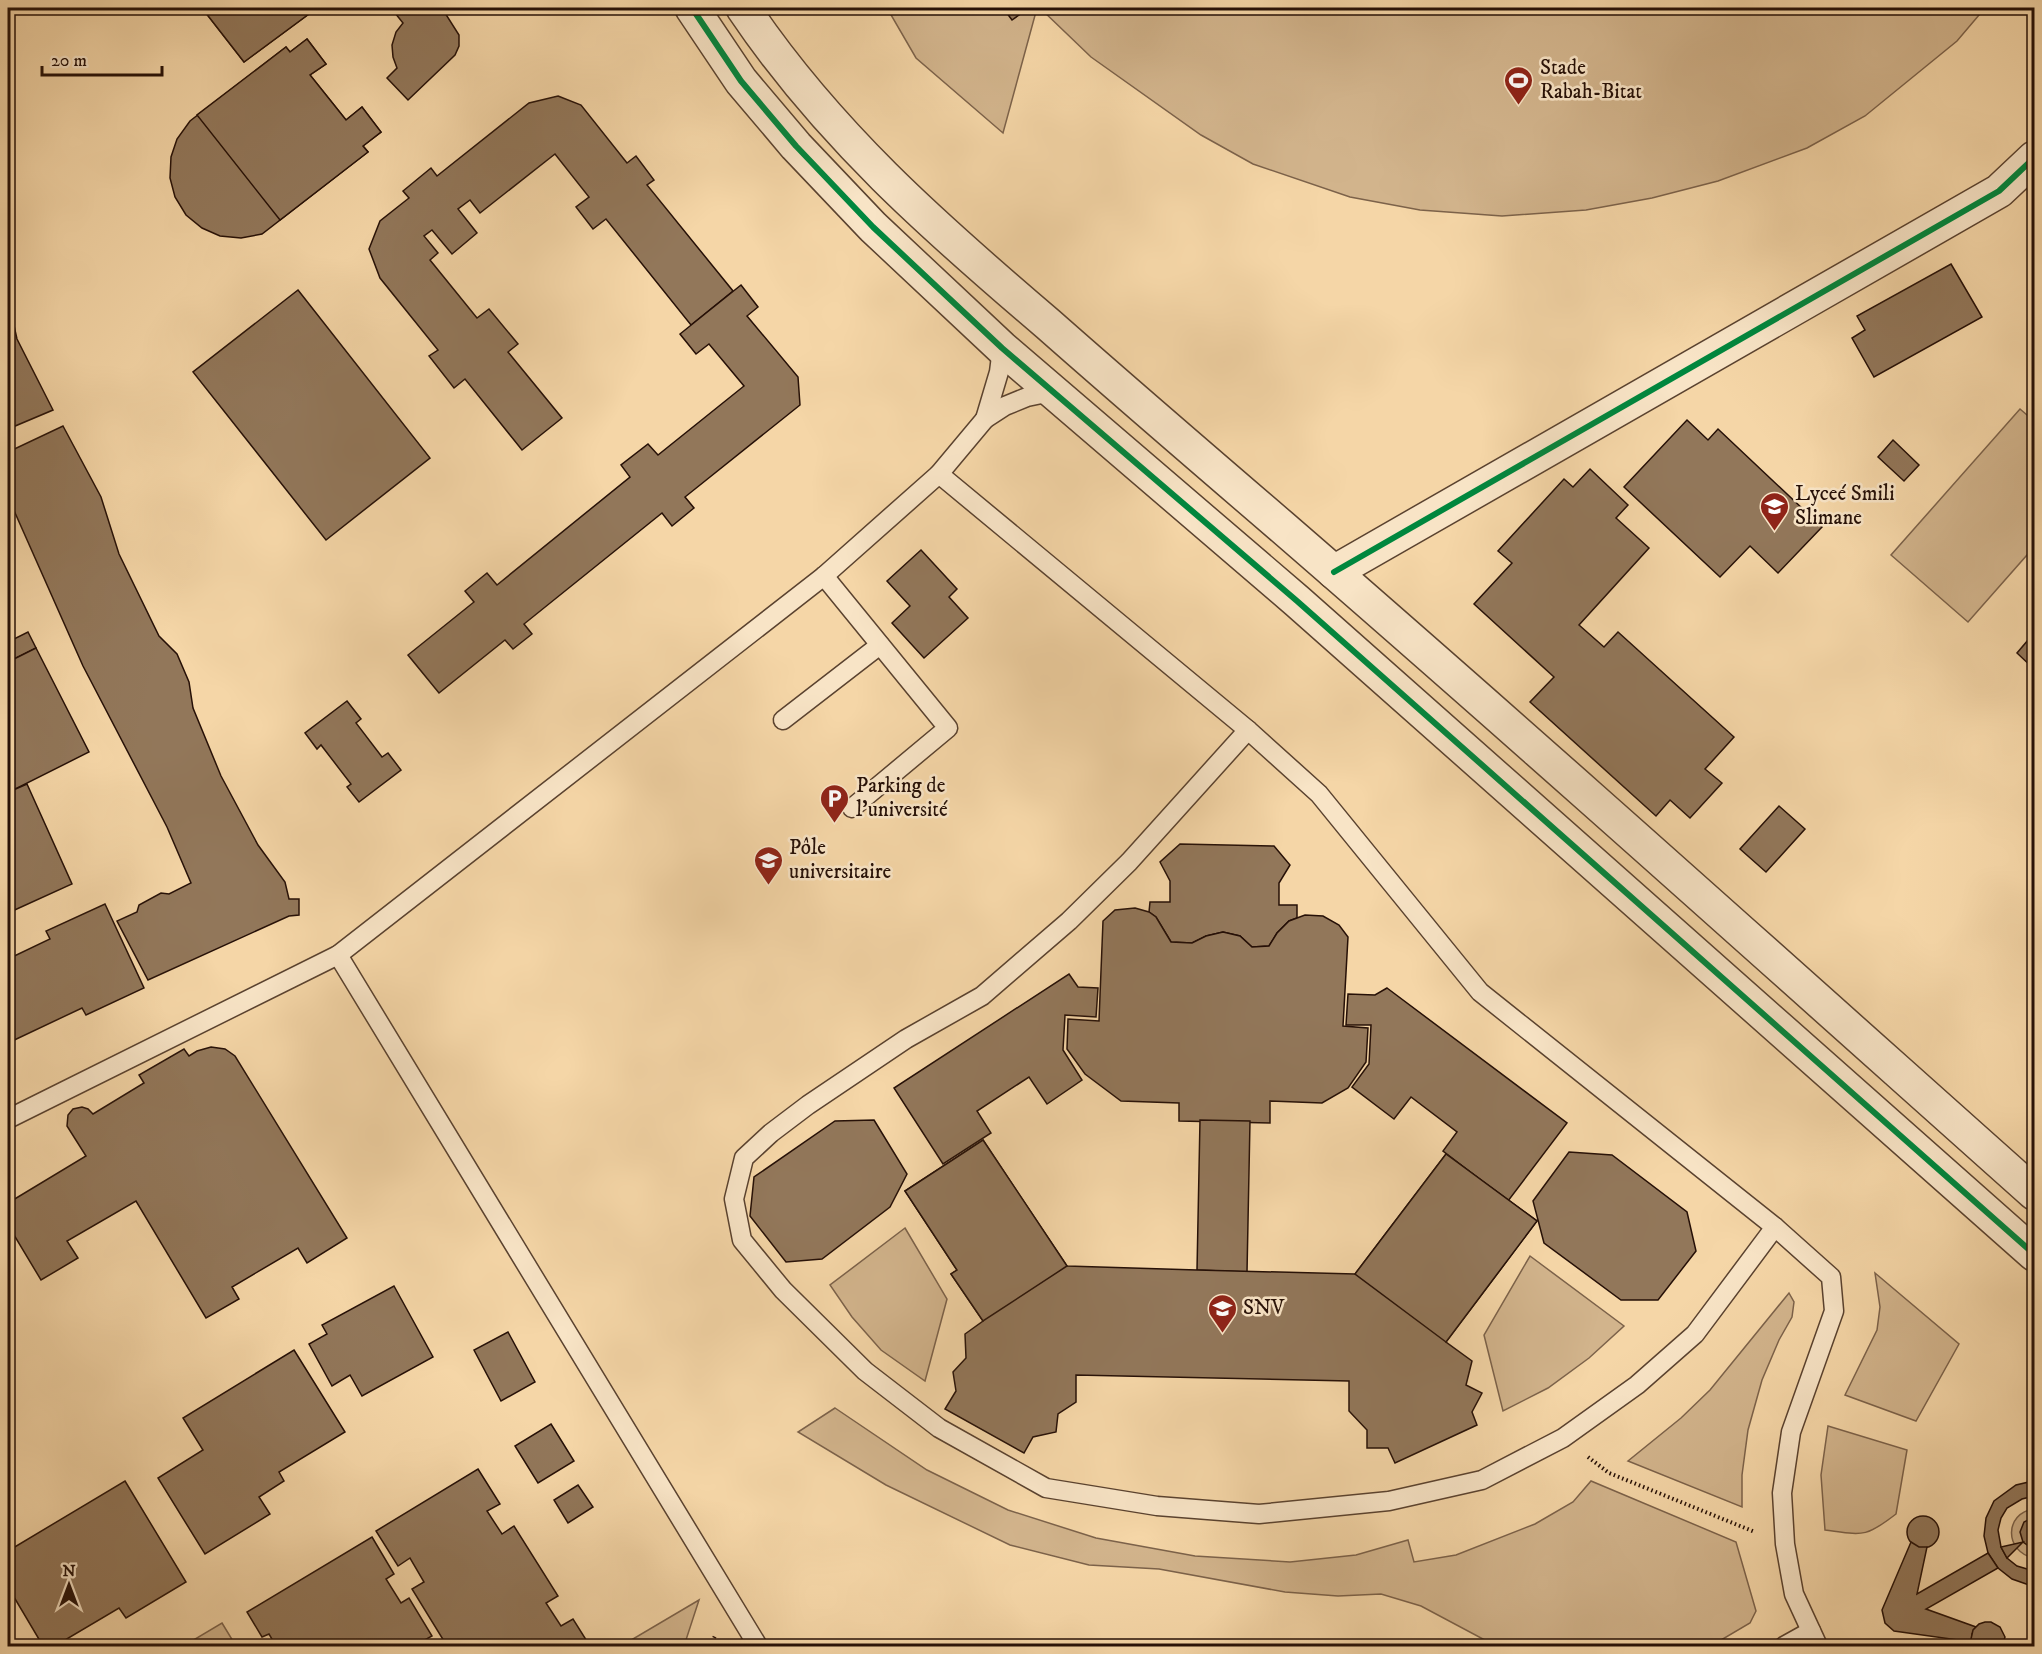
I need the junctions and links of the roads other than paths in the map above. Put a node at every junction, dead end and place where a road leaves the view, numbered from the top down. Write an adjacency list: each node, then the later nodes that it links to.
1 (692, 8): 4 (street)
2 (743, 8): 8 (street)
3 (2034, 158): 8 (street)
4 (1002, 348): 5 (street); 6 (lane)
5 (1052, 392): 6 (lane); 18 (street)
6 (985, 419): 7 (lane)
7 (939, 474): 9 (lane); 12 (lane)
8 (1334, 572): 16 (street)
9 (824, 576): 10 (lane); 14 (lane)
10 (880, 645): 11 (lane); 13 (lane)
11 (783, 720)
12 (1248, 730): 17 (lane); 17 (lane)
13 (852, 808)
14 (338, 955): 15 (lane); 20 (lane)
15 (8, 1119)
16 (2034, 1193)
17 (1775, 1227): 19 (lane)
18 (2034, 1254)
19 (1815, 1639): 21 (lane)
20 (758, 1647)
21 (1784, 1647)

